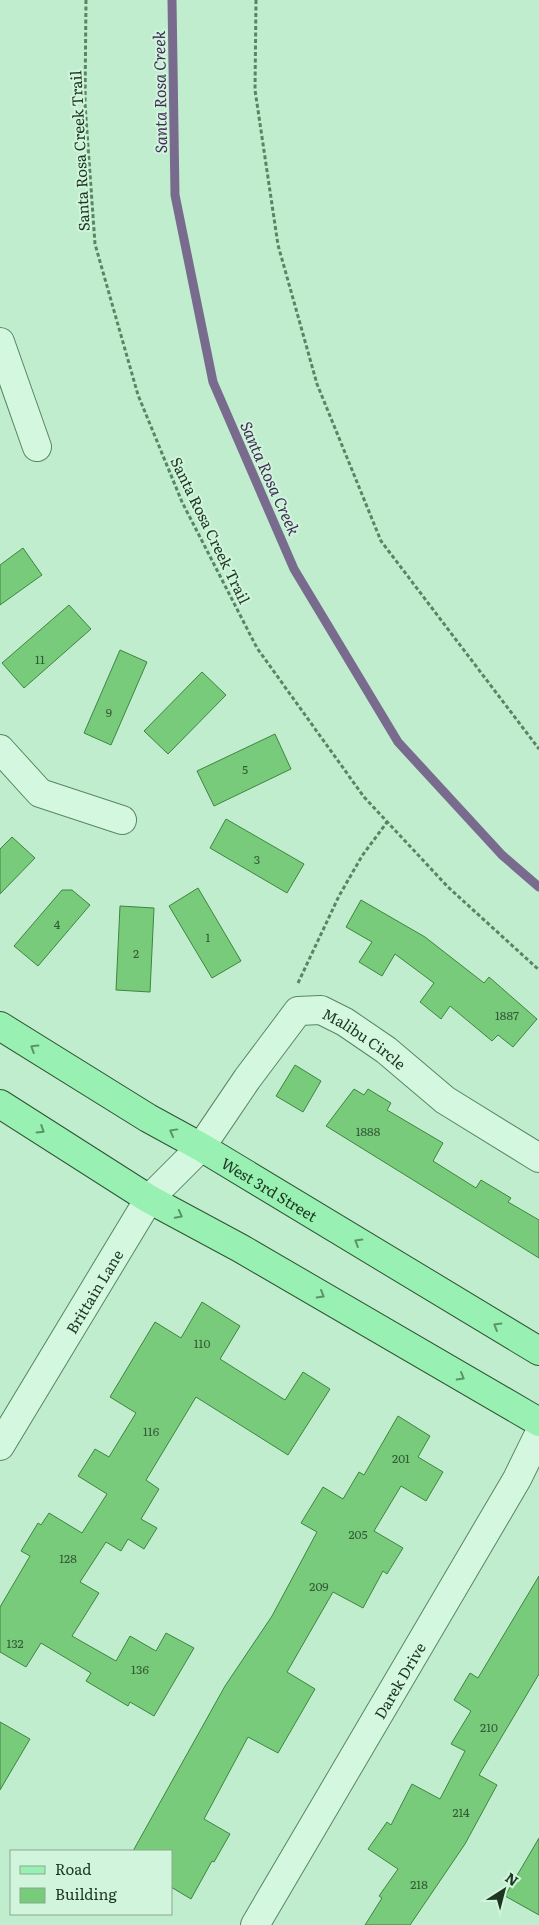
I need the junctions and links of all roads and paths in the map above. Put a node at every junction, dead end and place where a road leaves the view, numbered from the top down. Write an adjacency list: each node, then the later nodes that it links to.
1 (86, 0): 8 (path, Santa Rosa Creek Trail)
2 (256, 0): 6 (path)
3 (0, 342): 4 (street)
4 (37, 447)
5 (0, 748): 7 (street)
6 (539, 749)
7 (122, 820)
8 (387, 822): 9 (path, Santa Rosa Creek Trail); 10 (path)
9 (539, 970)
10 (298, 1011): 13 (street); 14 (street, Malibu Circle)
11 (0, 1026): 13 (main road, West 3rd Street, one-way to 11)
12 (0, 1104): 15 (main road, one-way to 15)
13 (201, 1147): 15 (street, Brittain Lane); 16 (main road, West 3rd Street, one-way to 13)
14 (539, 1158)
15 (149, 1199): 17 (main road, one-way to 17); 19 (street, Brittain Lane)
16 (539, 1351)
17 (539, 1422)
18 (539, 1434): 20 (street, Darek Drive)
19 (0, 1446)
20 (255, 1925)

